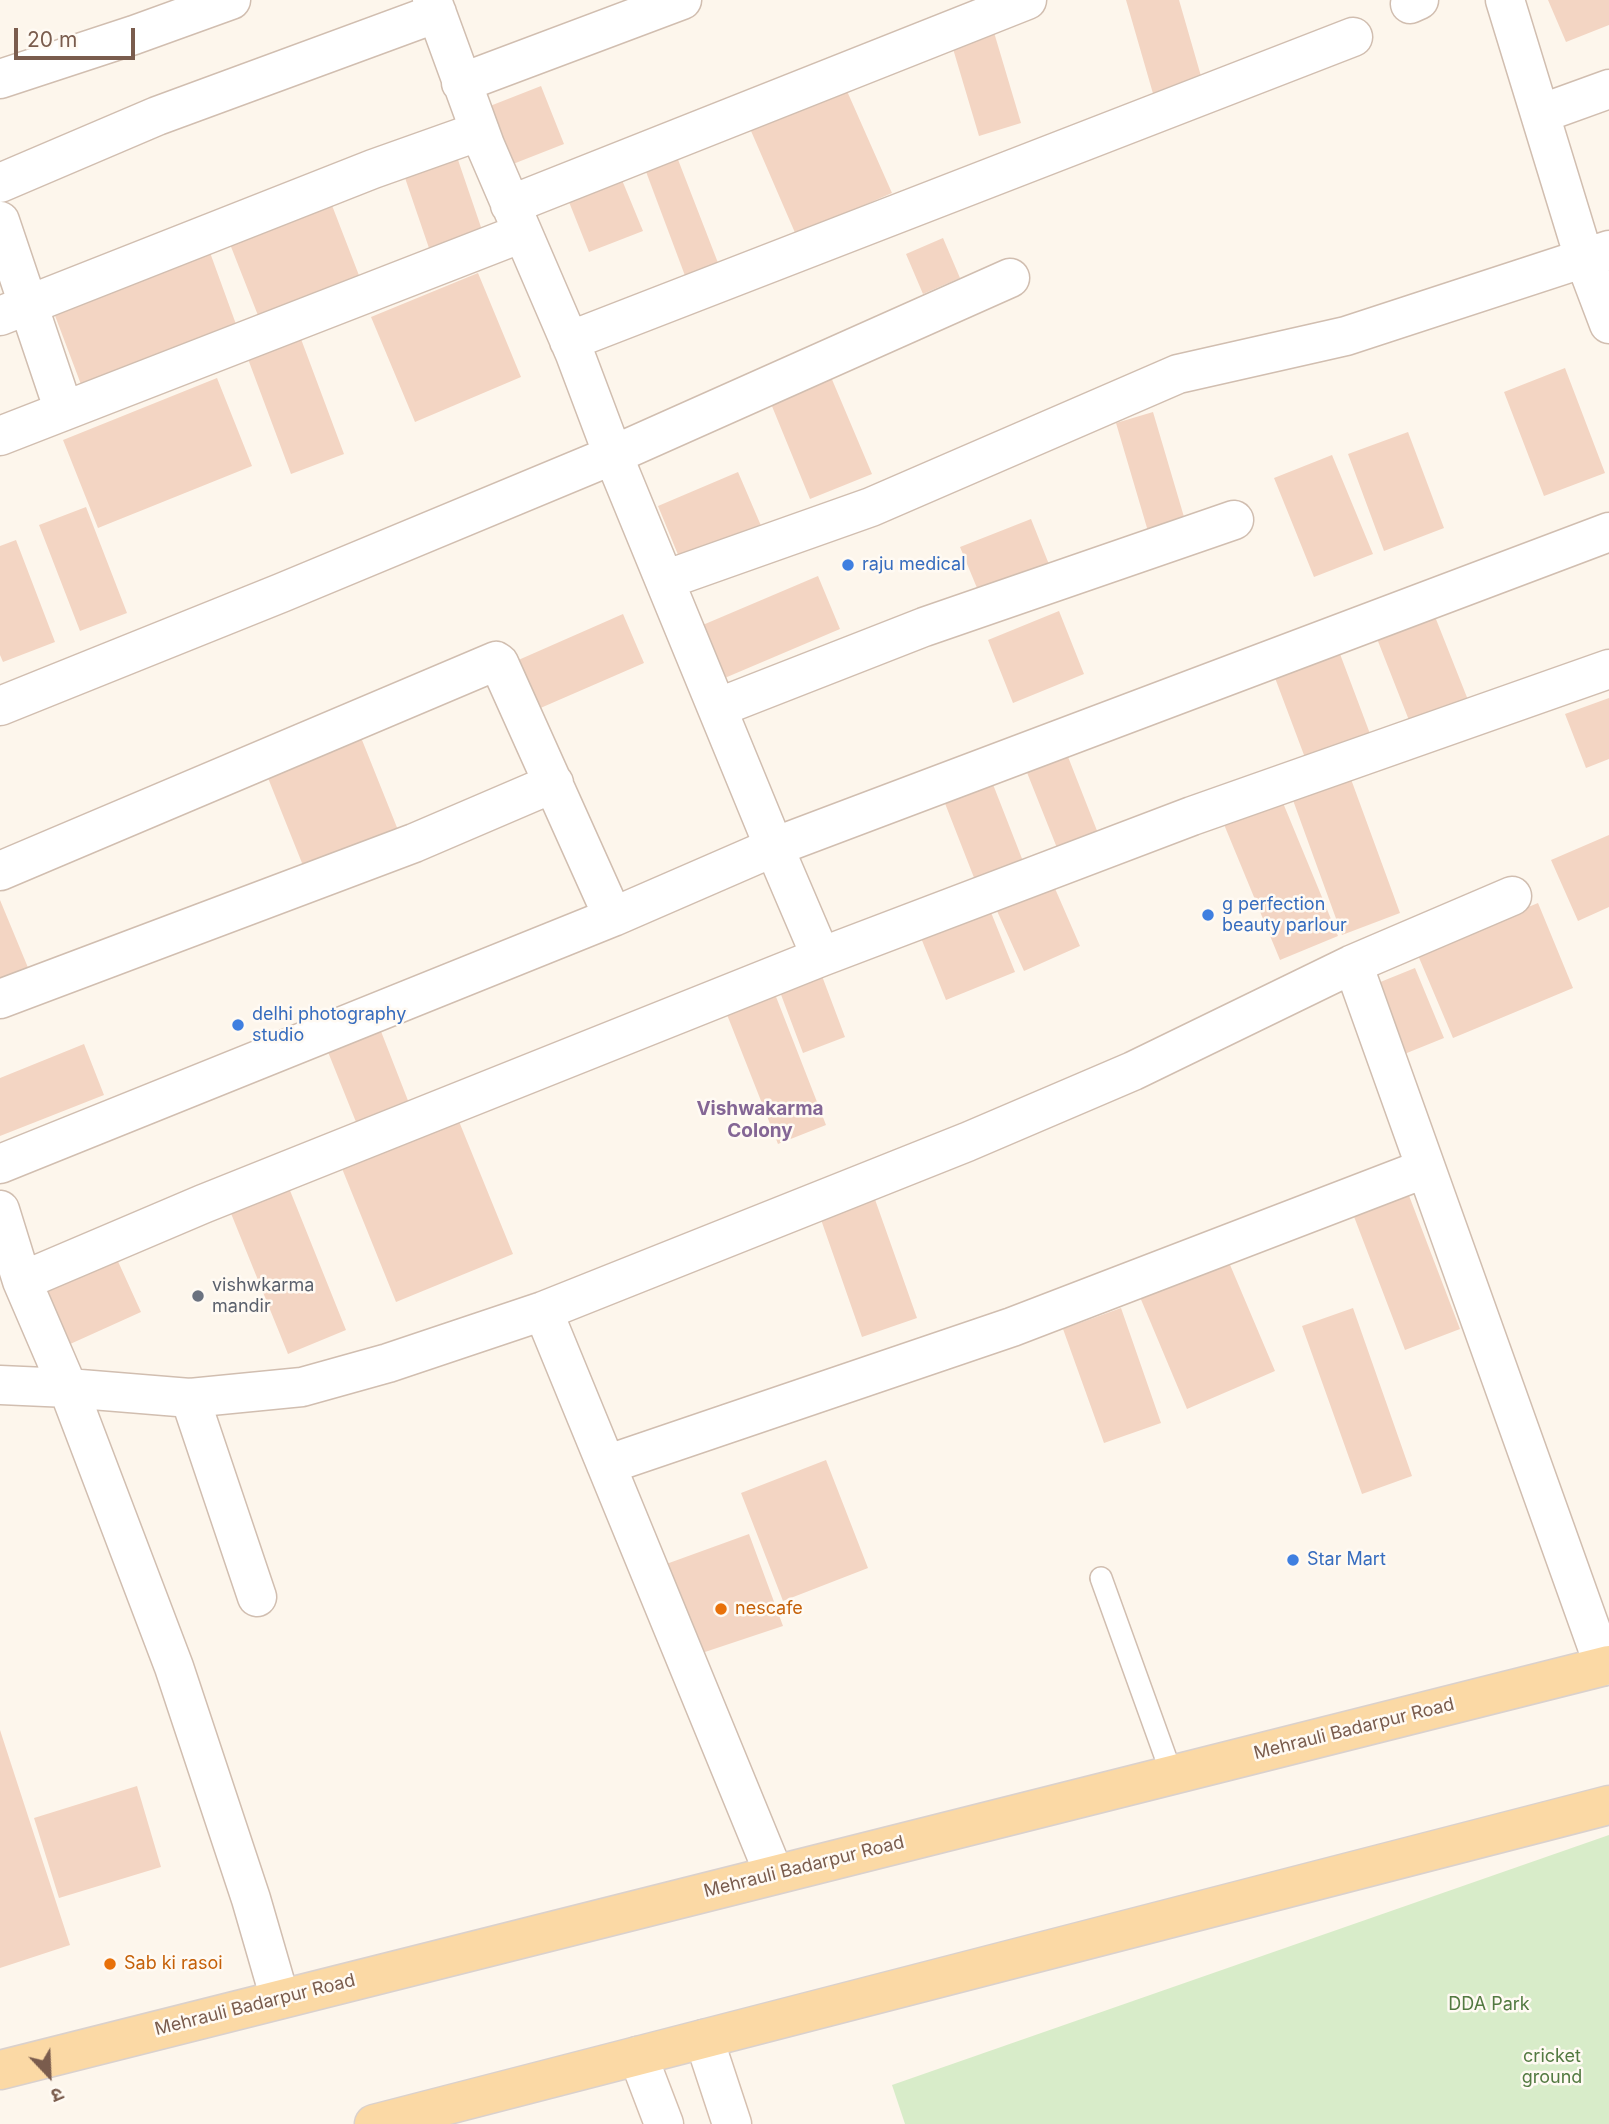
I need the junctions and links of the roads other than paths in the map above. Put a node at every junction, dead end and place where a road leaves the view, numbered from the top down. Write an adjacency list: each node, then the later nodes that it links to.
1 (231, 0): 7 (street)
2 (682, 0): 8 (street)
3 (1027, 0): 13 (street)
4 (1505, 0): 10 (street)
5 (434, 6): 8 (street); 12 (street)
6 (1353, 37): 19 (street)
7 (0, 79)
8 (461, 83): 11 (street)
9 (1609, 89): 10 (street)
10 (1540, 114): 15 (street)
11 (480, 131): 13 (street); 17 (street)
12 (0, 183)
13 (516, 219): 19 (street); 20 (street)
14 (0, 221): 17 (street)
15 (1596, 254): 18 (street); 25 (street)
16 (1010, 278): 22 (street)
17 (14, 310): 20 (street)
18 (1609, 324)
19 (569, 341): 22 (street)
20 (64, 411): 21 (street)
21 (0, 436)
22 (613, 455): 25 (street); 27 (street)
23 (1234, 520): 28 (street)
24 (1609, 532): 30 (street)
25 (665, 580): 28 (street)
26 (1609, 669): 34 (street)
27 (0, 706)
28 (717, 708): 30 (street)
29 (554, 783): 31 (street); 33 (street); 36 (street)
30 (774, 847): 33 (street); 34 (street)
31 (0, 872)
32 (1512, 896): 35 (street)
33 (612, 917): 37 (street)
34 (821, 957): 40 (street)
35 (1353, 964): 38 (street); 41 (street)
36 (0, 999)
37 (0, 1164)
38 (1426, 1168): 45 (street); 48 (street)
39 (0, 1210): 40 (street)
40 (22, 1281): 43 (street)
41 (543, 1311): 44 (street); 45 (street)
42 (0, 1385): 43 (street)
43 (68, 1388): 44 (street); 52 (street)
44 (190, 1398): 47 (street)
45 (606, 1465): 51 (street)
46 (1101, 1578): 49 (lane)
47 (257, 1597)
48 (1606, 1666): 49 (main road, Mehrauli Badarpur Road)
49 (1172, 1775): 51 (main road, Mehrauli Badarpur Road)
50 (1609, 1805): 53 (main road)
51 (774, 1874): 52 (main road, Mehrauli Badarpur Road)
52 (279, 1999): 55 (main road, Mehrauli Badarpur Road)
53 (704, 2039): 54 (main road); 58 (street)
54 (638, 2056): 56 (main road); 57 (street)
55 (0, 2070)
56 (374, 2124)
57 (664, 2124)
58 (732, 2124)

